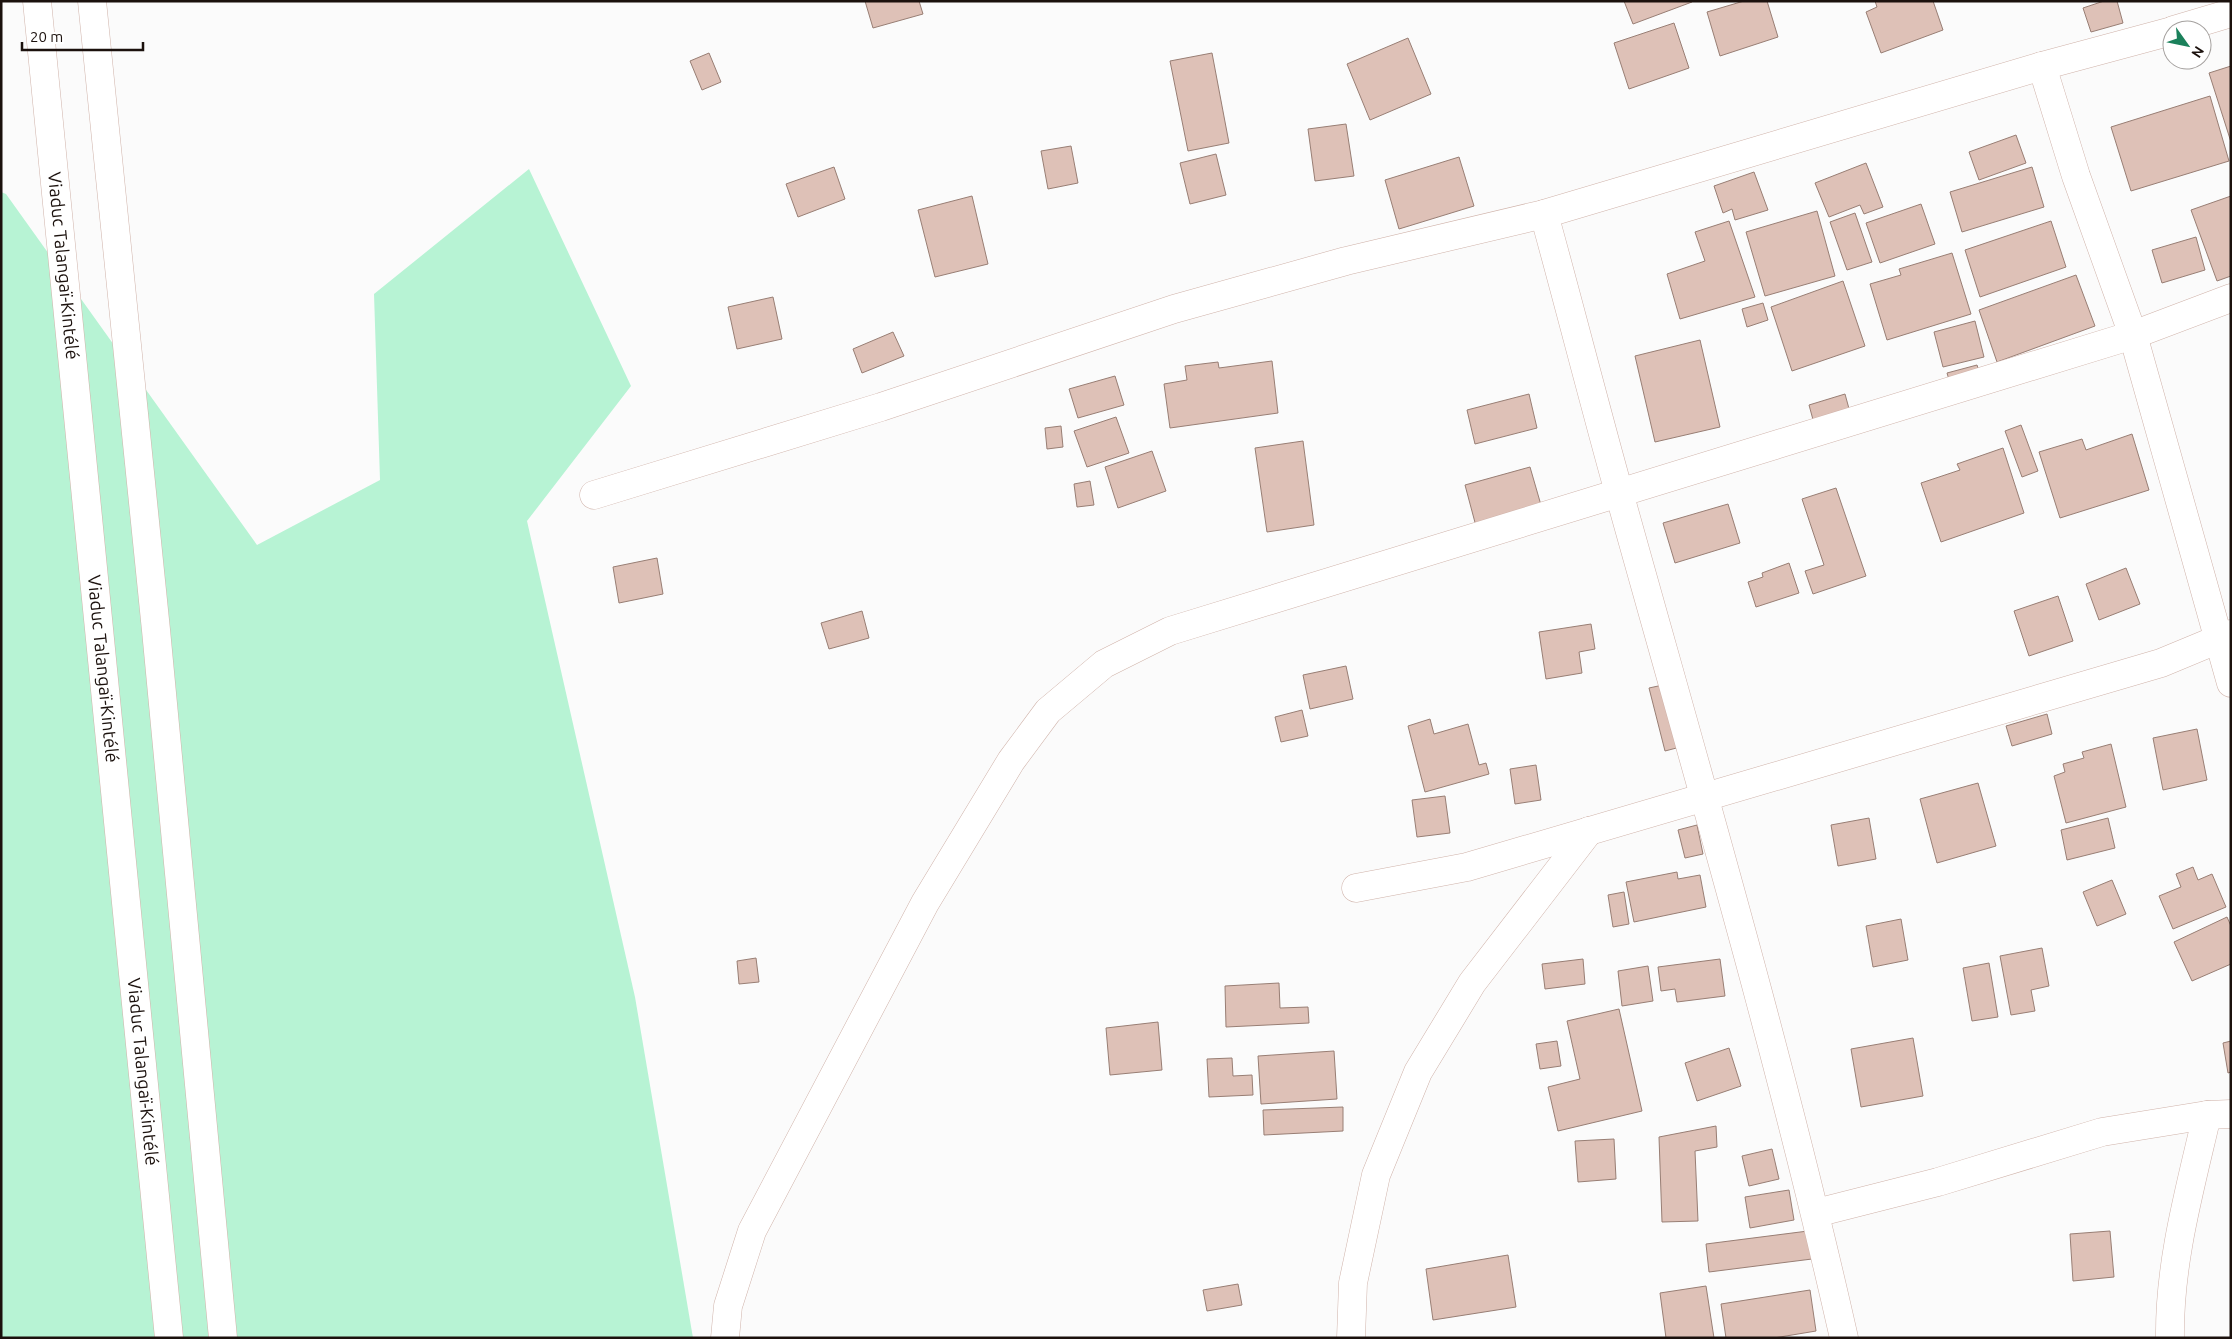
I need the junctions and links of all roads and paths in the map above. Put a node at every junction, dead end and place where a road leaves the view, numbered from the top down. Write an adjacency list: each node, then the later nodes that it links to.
1 (37, 1): 19 (main road, Viaduc Talangaï-Kintélé)
2 (92, 1): 20 (main road)
3 (2231, 13): 4 (main road)
4 (2207, 20)
5 (2162, 33): 6 (main road)
6 (2042, 66): 7 (main road); 9 (main road)
7 (1544, 214): 10 (main road); 11 (main road)
8 (2231, 298): 9 (main road)
9 (2133, 335): 10 (main road); 12 (main road)
10 (1620, 494): 14 (main road); 21 (main road)
11 (594, 495)
12 (2224, 637): 13 (main road); 14 (main road)
13 (2231, 683)
14 (1706, 798): 15 (main road); 18 (main road)
15 (1589, 831): 16 (main road); 22 (main road)
16 (1356, 888)
17 (2219, 1114): 18 (main road); 24 (main road)
18 (1816, 1213): 23 (main road)
19 (169, 1338)
20 (223, 1338)
21 (725, 1338)
22 (1351, 1338)
23 (1844, 1338)
24 (2170, 1338)

